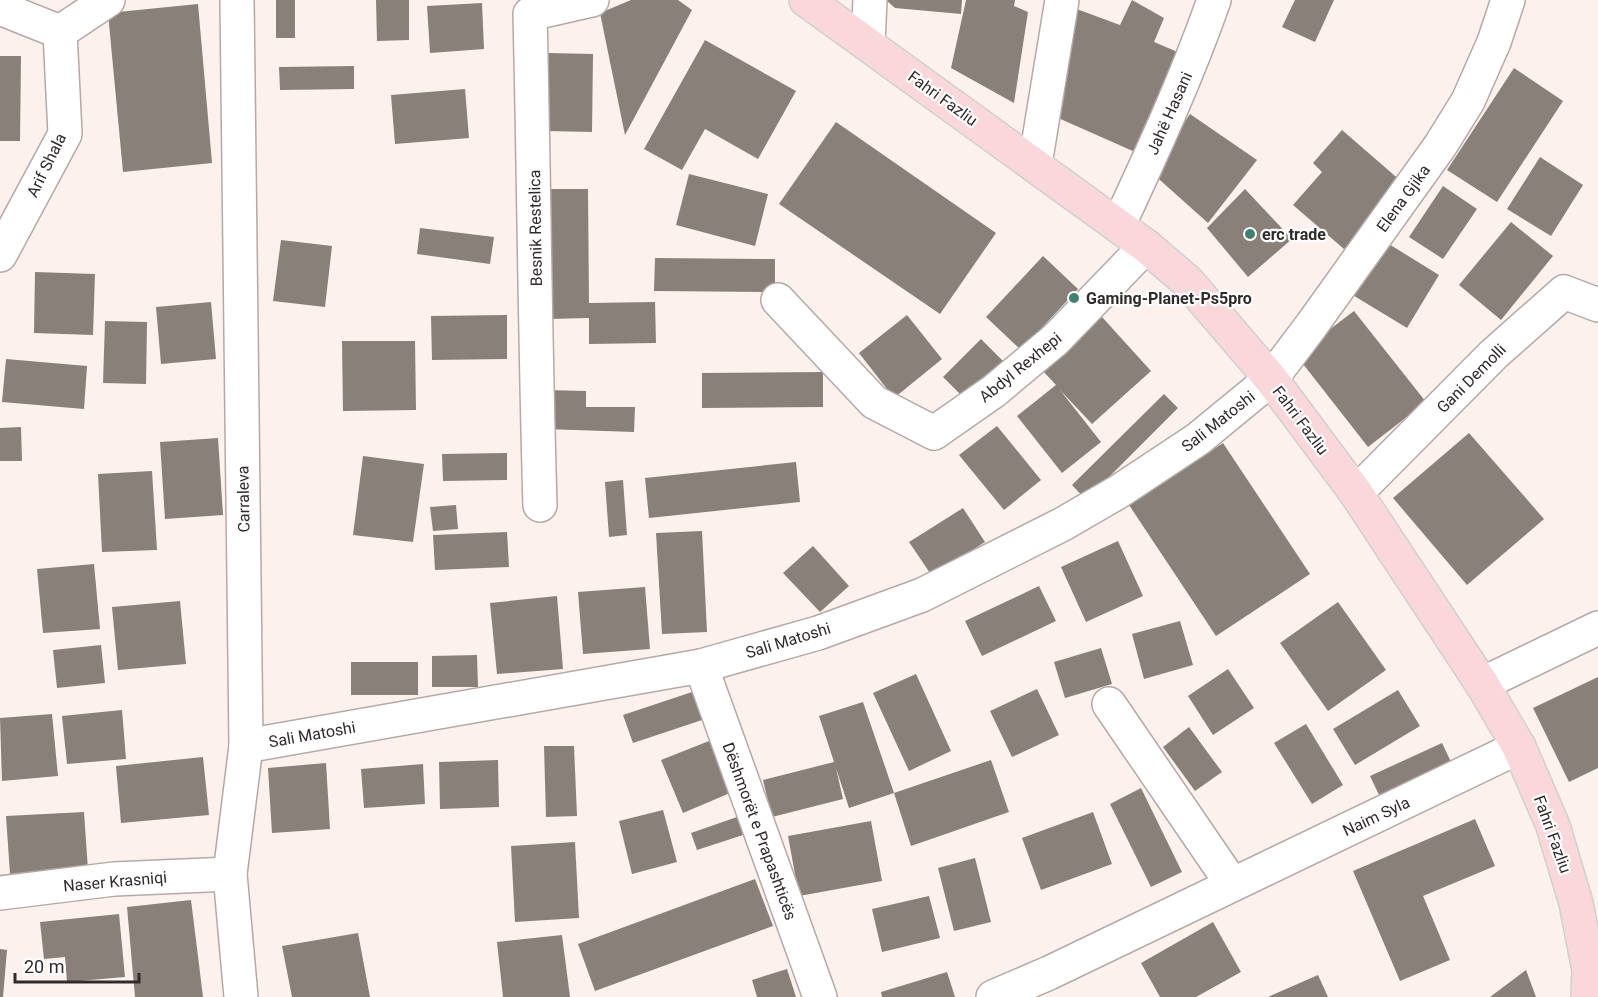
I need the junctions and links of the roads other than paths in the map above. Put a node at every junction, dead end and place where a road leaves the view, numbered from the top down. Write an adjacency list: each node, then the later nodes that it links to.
1 (108, 0): 10 (street)
2 (237, 0): 25 (street, Carraleva)
3 (591, 0): 20 (street, Besnik Restelica)
4 (806, 0): 11 (main road, Fahri Fazliu)
5 (870, 0): 11 (street)
6 (1062, 0): 12 (street)
7 (1214, 0): 13 (street, Jahë Hasani)
8 (1508, 0): 18 (street, Elena Gjika)
9 (0, 8): 10 (street)
10 (60, 32): 15 (street, Arif Shala)
11 (868, 44): 12 (main road, Fahri Fazliu)
12 (1035, 164): 13 (main road, Fahri Fazliu)
13 (1119, 224): 14 (main road, Fahri Fazliu)
14 (1146, 246): 16 (street, Abdyl Rexhepi); 18 (main road, Fahri Fazliu)
15 (0, 255)
16 (778, 300)
17 (1598, 305): 19 (street, Gani Demolli)
18 (1271, 380): 19 (main road, Fahri Fazliu); 22 (street, Sali Matoshi)
19 (1356, 493): 23 (main road, Fahri Fazliu)
20 (540, 505)
21 (1598, 628): 23 (street)
22 (701, 666): 25 (street, Sali Matoshi); 32 (street, Dëshmorët e Prapashticës)
23 (1482, 684): 26 (main road, Fahri Fazliu)
24 (1109, 704): 28 (street)
25 (246, 746): 27 (street, Carraleva)
26 (1519, 747): 28 (street, Naim Syla); 30 (main road, Fahri Fazliu)
27 (230, 874): 29 (street, Naser Krasniqi); 31 (street, Carraleva)
28 (1232, 884): 33 (street, Naim Syla)
29 (0, 893)
30 (1593, 980)
31 (241, 997)
32 (820, 997)
33 (993, 997)

